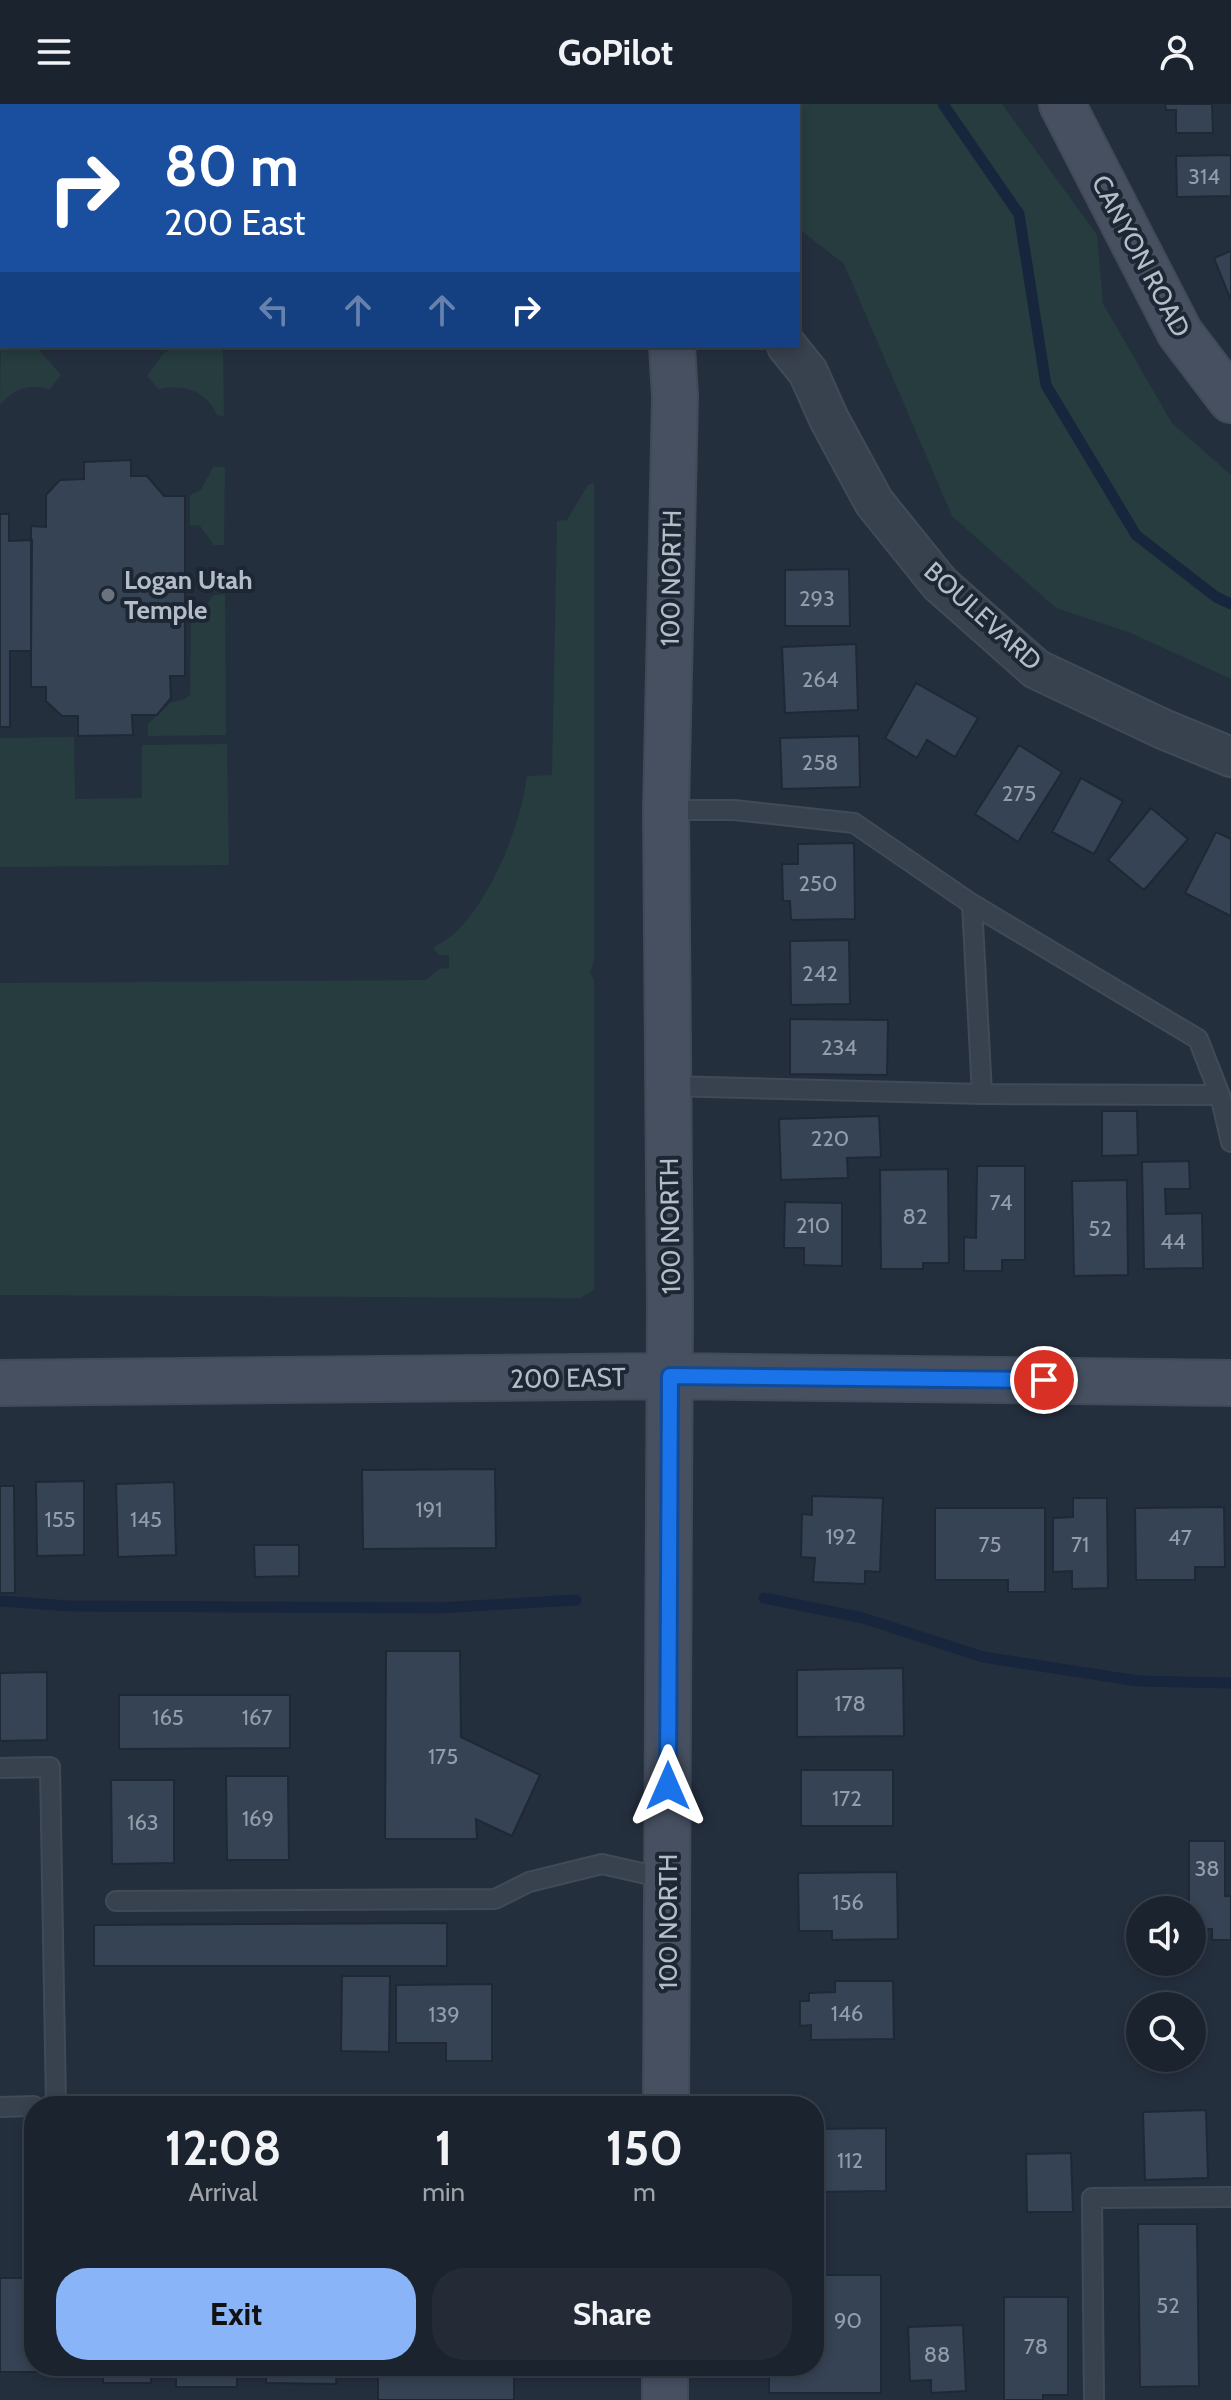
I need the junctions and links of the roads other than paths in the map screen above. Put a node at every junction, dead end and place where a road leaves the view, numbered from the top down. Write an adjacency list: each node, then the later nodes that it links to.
1 (1062, 104): 4 (street, CANYON ROAD)
2 (672, 348): 6 (street, 100 NORTH)
3 (789, 348): 5 (street, BOULEVARD)
4 (1231, 400)
5 (1231, 757)
6 (666, 810): 7 (lane); 8 (street, 100 NORTH)
7 (972, 904): 9 (lane); 10 (lane)
8 (668, 1086): 9 (lane); 12 (street, 100 NORTH)
9 (982, 1094): 10 (lane)
10 (1220, 1095): 11 (lane)
11 (1231, 1142)
12 (670, 1376): 13 (street, 200 EAST); 14 (street, 200 EAST); 16 (street, 100 NORTH)
13 (0, 1383)
14 (1231, 1383)
15 (0, 1768): 18 (lane)
16 (668, 1879): 17 (lane); 19 (street, 100 NORTH)
17 (116, 1901)
18 (56, 2096)
19 (666, 2096)
20 (24, 2106): 21 (lane)
21 (0, 2107)
22 (1231, 2197): 25 (lane)
23 (665, 2376): 24 (street)
24 (665, 2400)
25 (1094, 2400)

